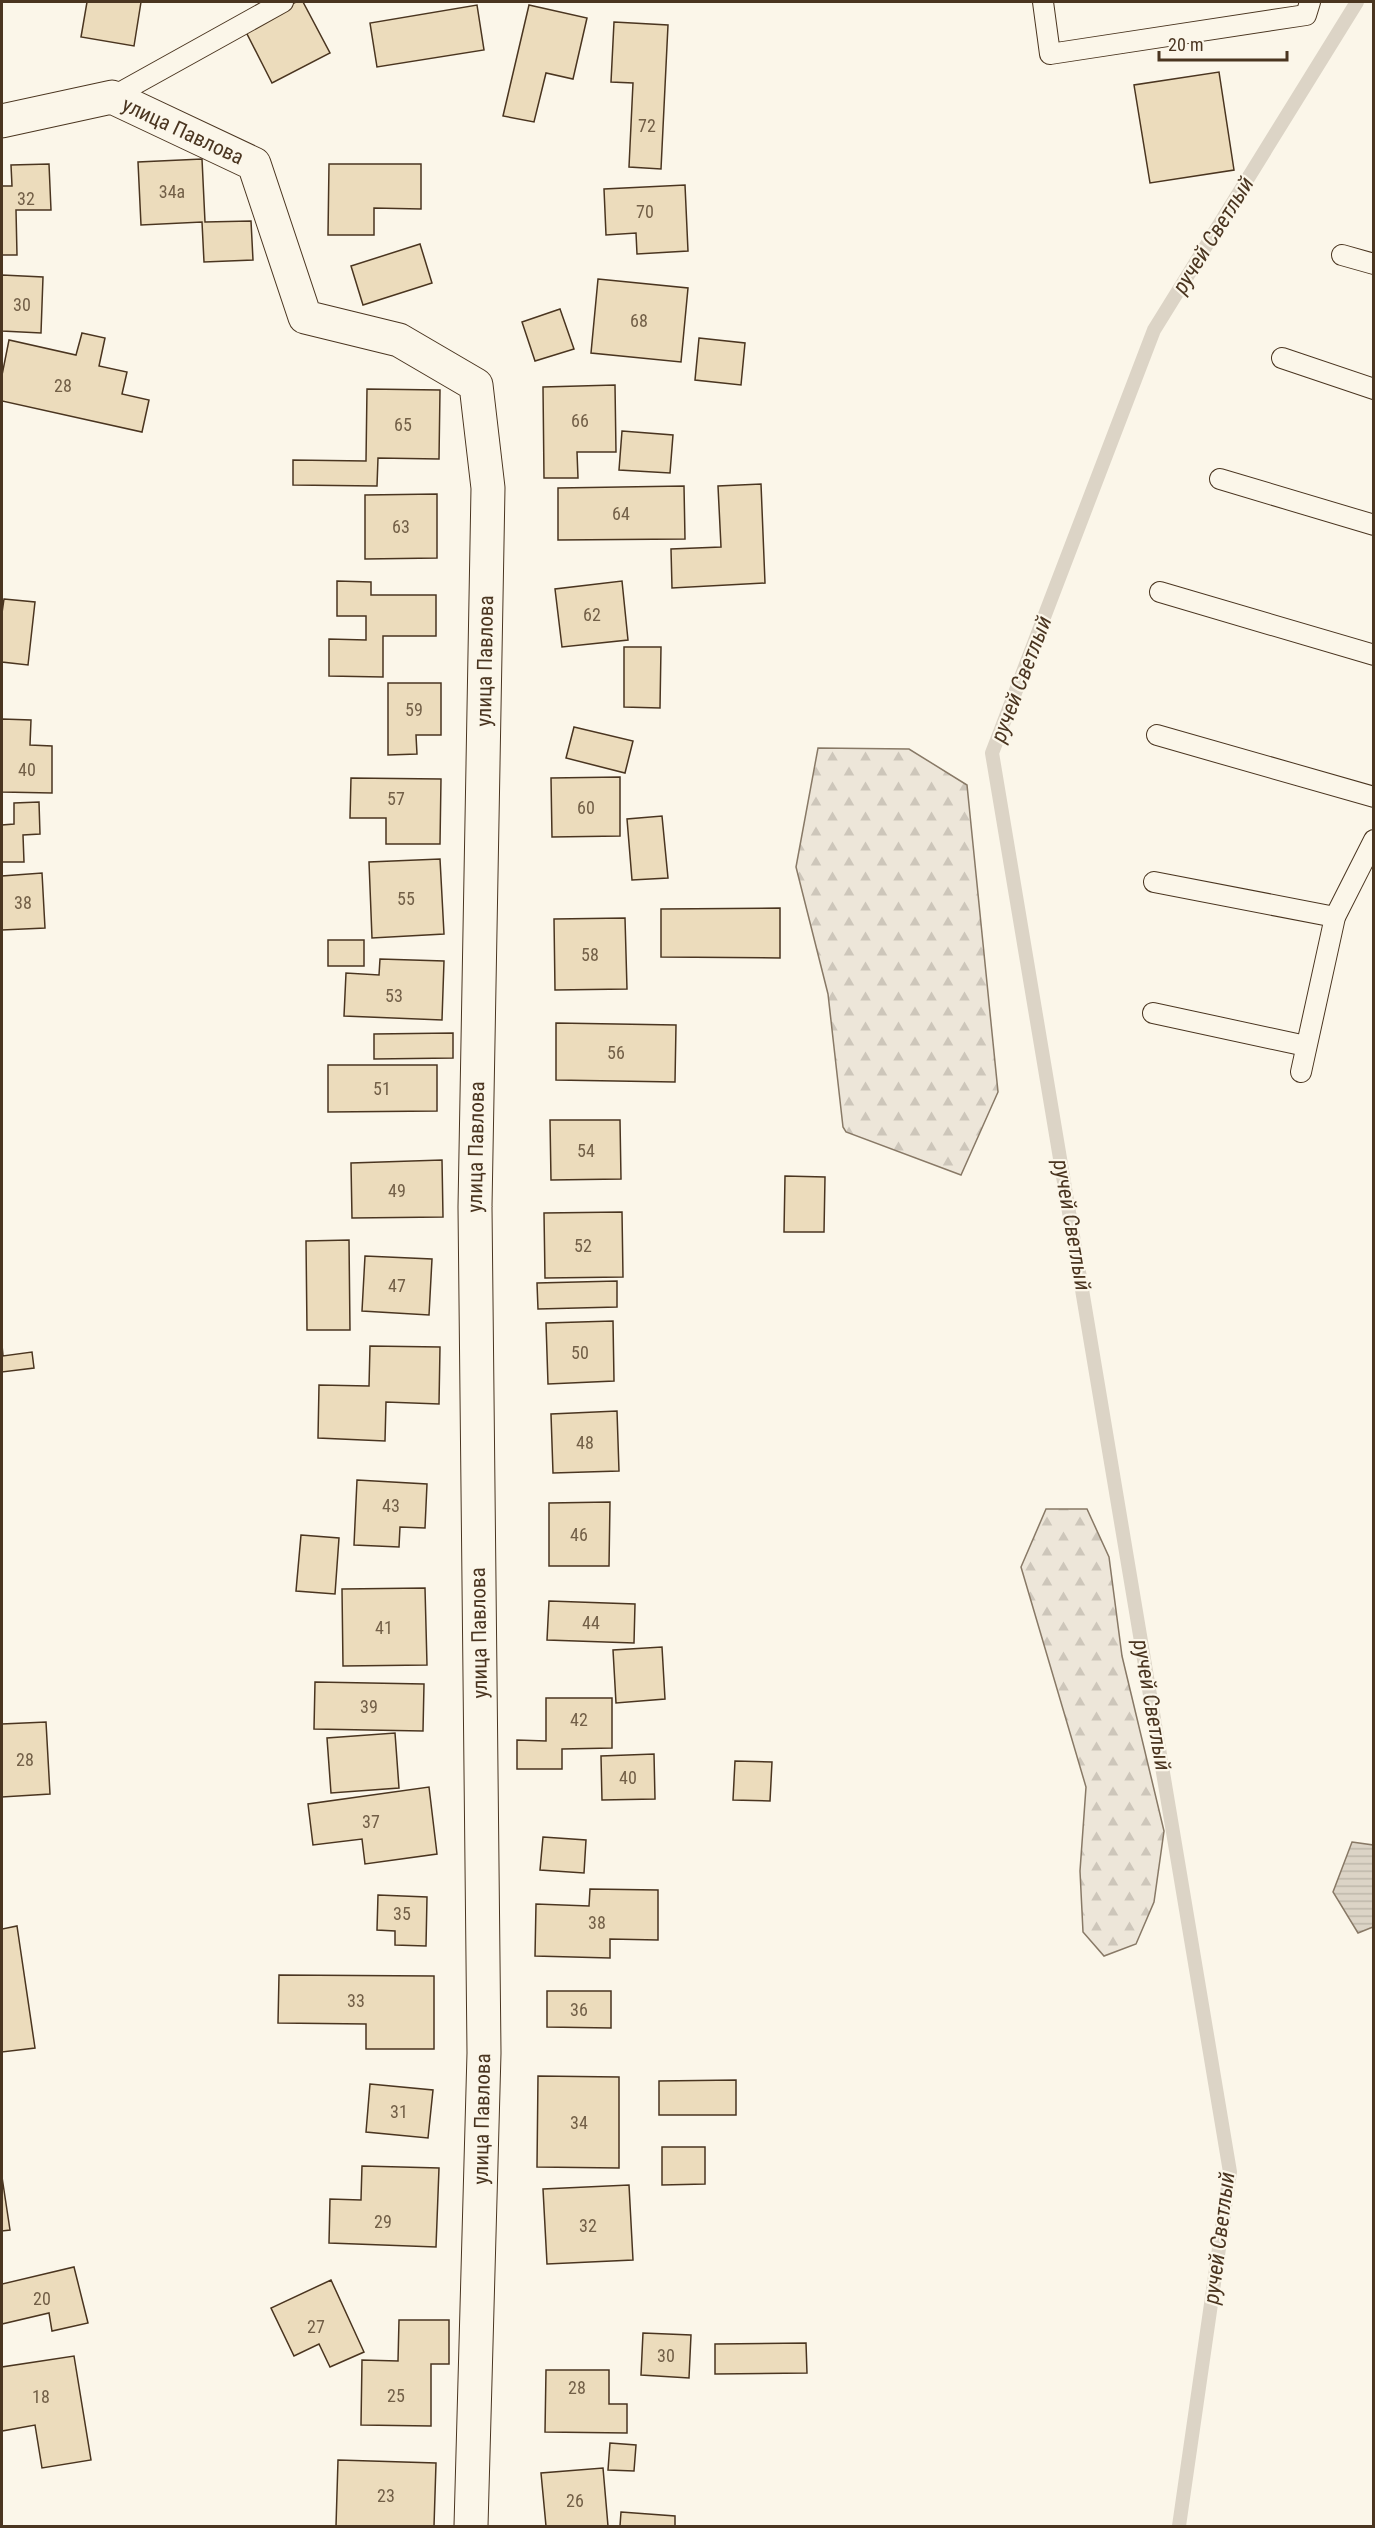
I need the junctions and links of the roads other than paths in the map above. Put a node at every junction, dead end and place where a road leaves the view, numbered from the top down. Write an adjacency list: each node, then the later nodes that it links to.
1 (283, 2): 4 (lane)
2 (1043, 2): 3 (lane)
3 (1310, 2)
4 (112, 97): 5 (street, улица Павлова); 22 (street, улица Павлова)
5 (2, 121)
6 (1342, 255): 7 (lane)
7 (1374, 264)
8 (1282, 358): 9 (lane)
9 (1374, 389)
10 (1220, 479): 11 (lane)
11 (1374, 525)
12 (1160, 592): 13 (lane)
13 (1374, 655)
14 (1157, 735): 15 (lane)
15 (1374, 797)
16 (1374, 840): 18 (lane)
17 (1154, 882): 18 (lane)
18 (1335, 917): 20 (lane)
19 (1153, 1013): 20 (lane)
20 (1306, 1046): 21 (lane)
21 (1301, 1072)
22 (471, 2526)

